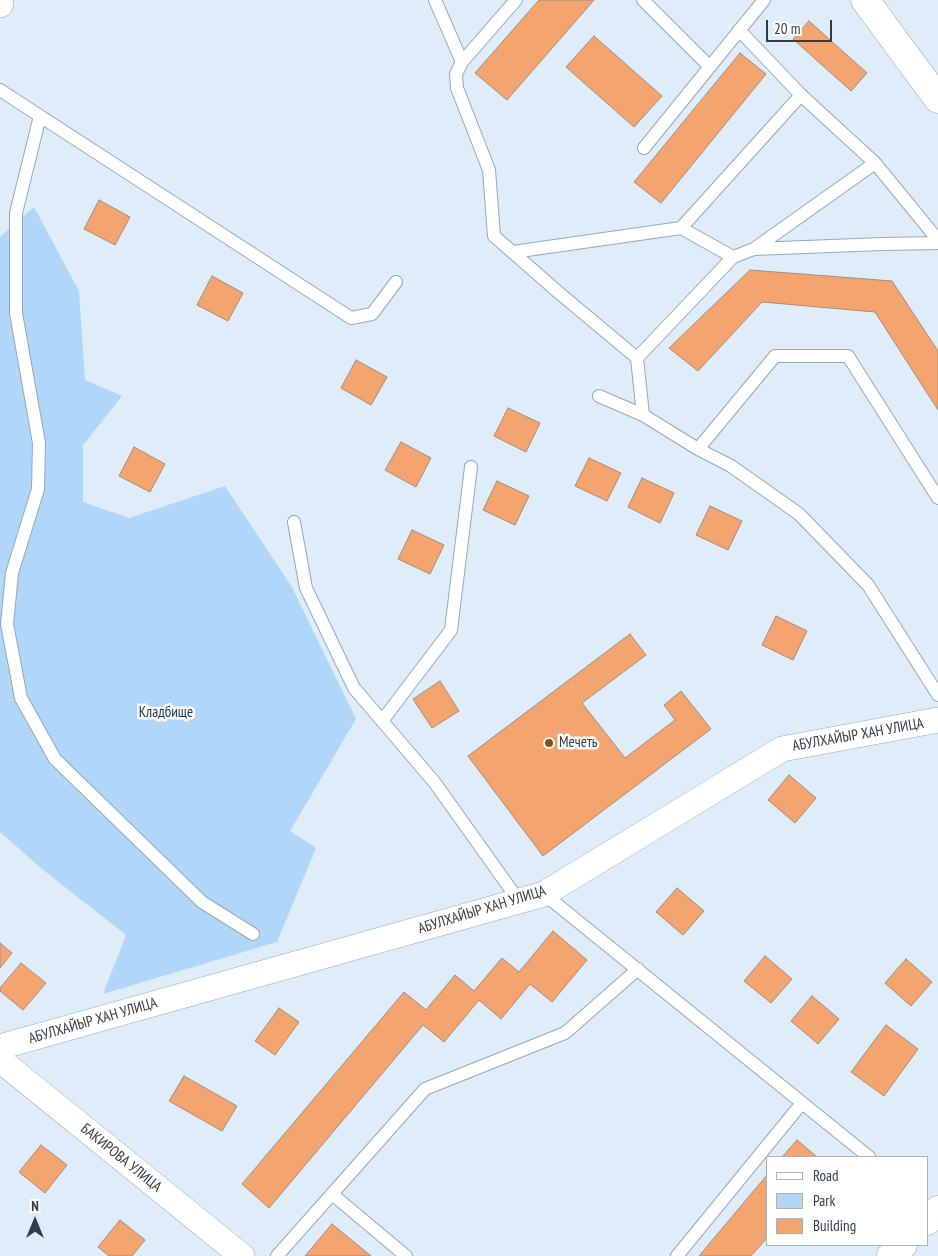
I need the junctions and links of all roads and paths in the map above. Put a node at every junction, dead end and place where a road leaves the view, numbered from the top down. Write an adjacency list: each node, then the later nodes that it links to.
1 (436, 0): 7 (lane)
2 (516, 0): 7 (lane)
3 (643, 0): 8 (lane)
4 (764, 0): 6 (lane)
5 (865, 0): 11 (street)
6 (739, 30): 8 (lane); 10 (lane)
7 (462, 62): 18 (lane)
8 (709, 66): 13 (lane)
9 (0, 90): 12 (lane)
10 (801, 95): 14 (lane); 15 (lane)
11 (938, 99)
12 (40, 116): 20 (lane); 33 (lane)
13 (644, 148)
14 (875, 163): 16 (lane); 17 (lane)
15 (682, 228): 18 (lane); 19 (lane)
16 (938, 242): 17 (lane)
17 (754, 249): 19 (lane)
18 (512, 252): 21 (lane)
19 (734, 258): 21 (lane)
20 (396, 282)
21 (637, 358): 23 (lane)
22 (599, 396): 23 (lane)
23 (643, 415): 24 (lane)
24 (698, 449): 26 (lane); 28 (lane)
25 (471, 467): 30 (lane)
26 (938, 498)
27 (294, 522): 30 (lane)
28 (938, 695)
29 (938, 720): 31 (street, АБУЛХАЙЫР ХАН УЛИЦА)
30 (382, 721): 32 (lane)
31 (544, 894): 32 (street, АБУЛХАЙЫР ХАН УЛИЦА); 34 (lane)
32 (519, 901): 35 (street, АБУЛХАЙЫР ХАН УЛИЦА)
33 (254, 934)
34 (638, 969): 37 (lane); 39 (lane)
35 (0, 1047)
36 (0, 1060): 41 (street, БАКИРОВА УЛИЦА)
37 (802, 1103): 38 (lane); 44 (lane)
38 (868, 1156)
39 (332, 1194): 42 (lane); 43 (lane)
40 (902, 1246): 45 (street)
41 (242, 1256)
42 (277, 1256)
43 (406, 1256)
44 (677, 1256)
45 (891, 1256)

